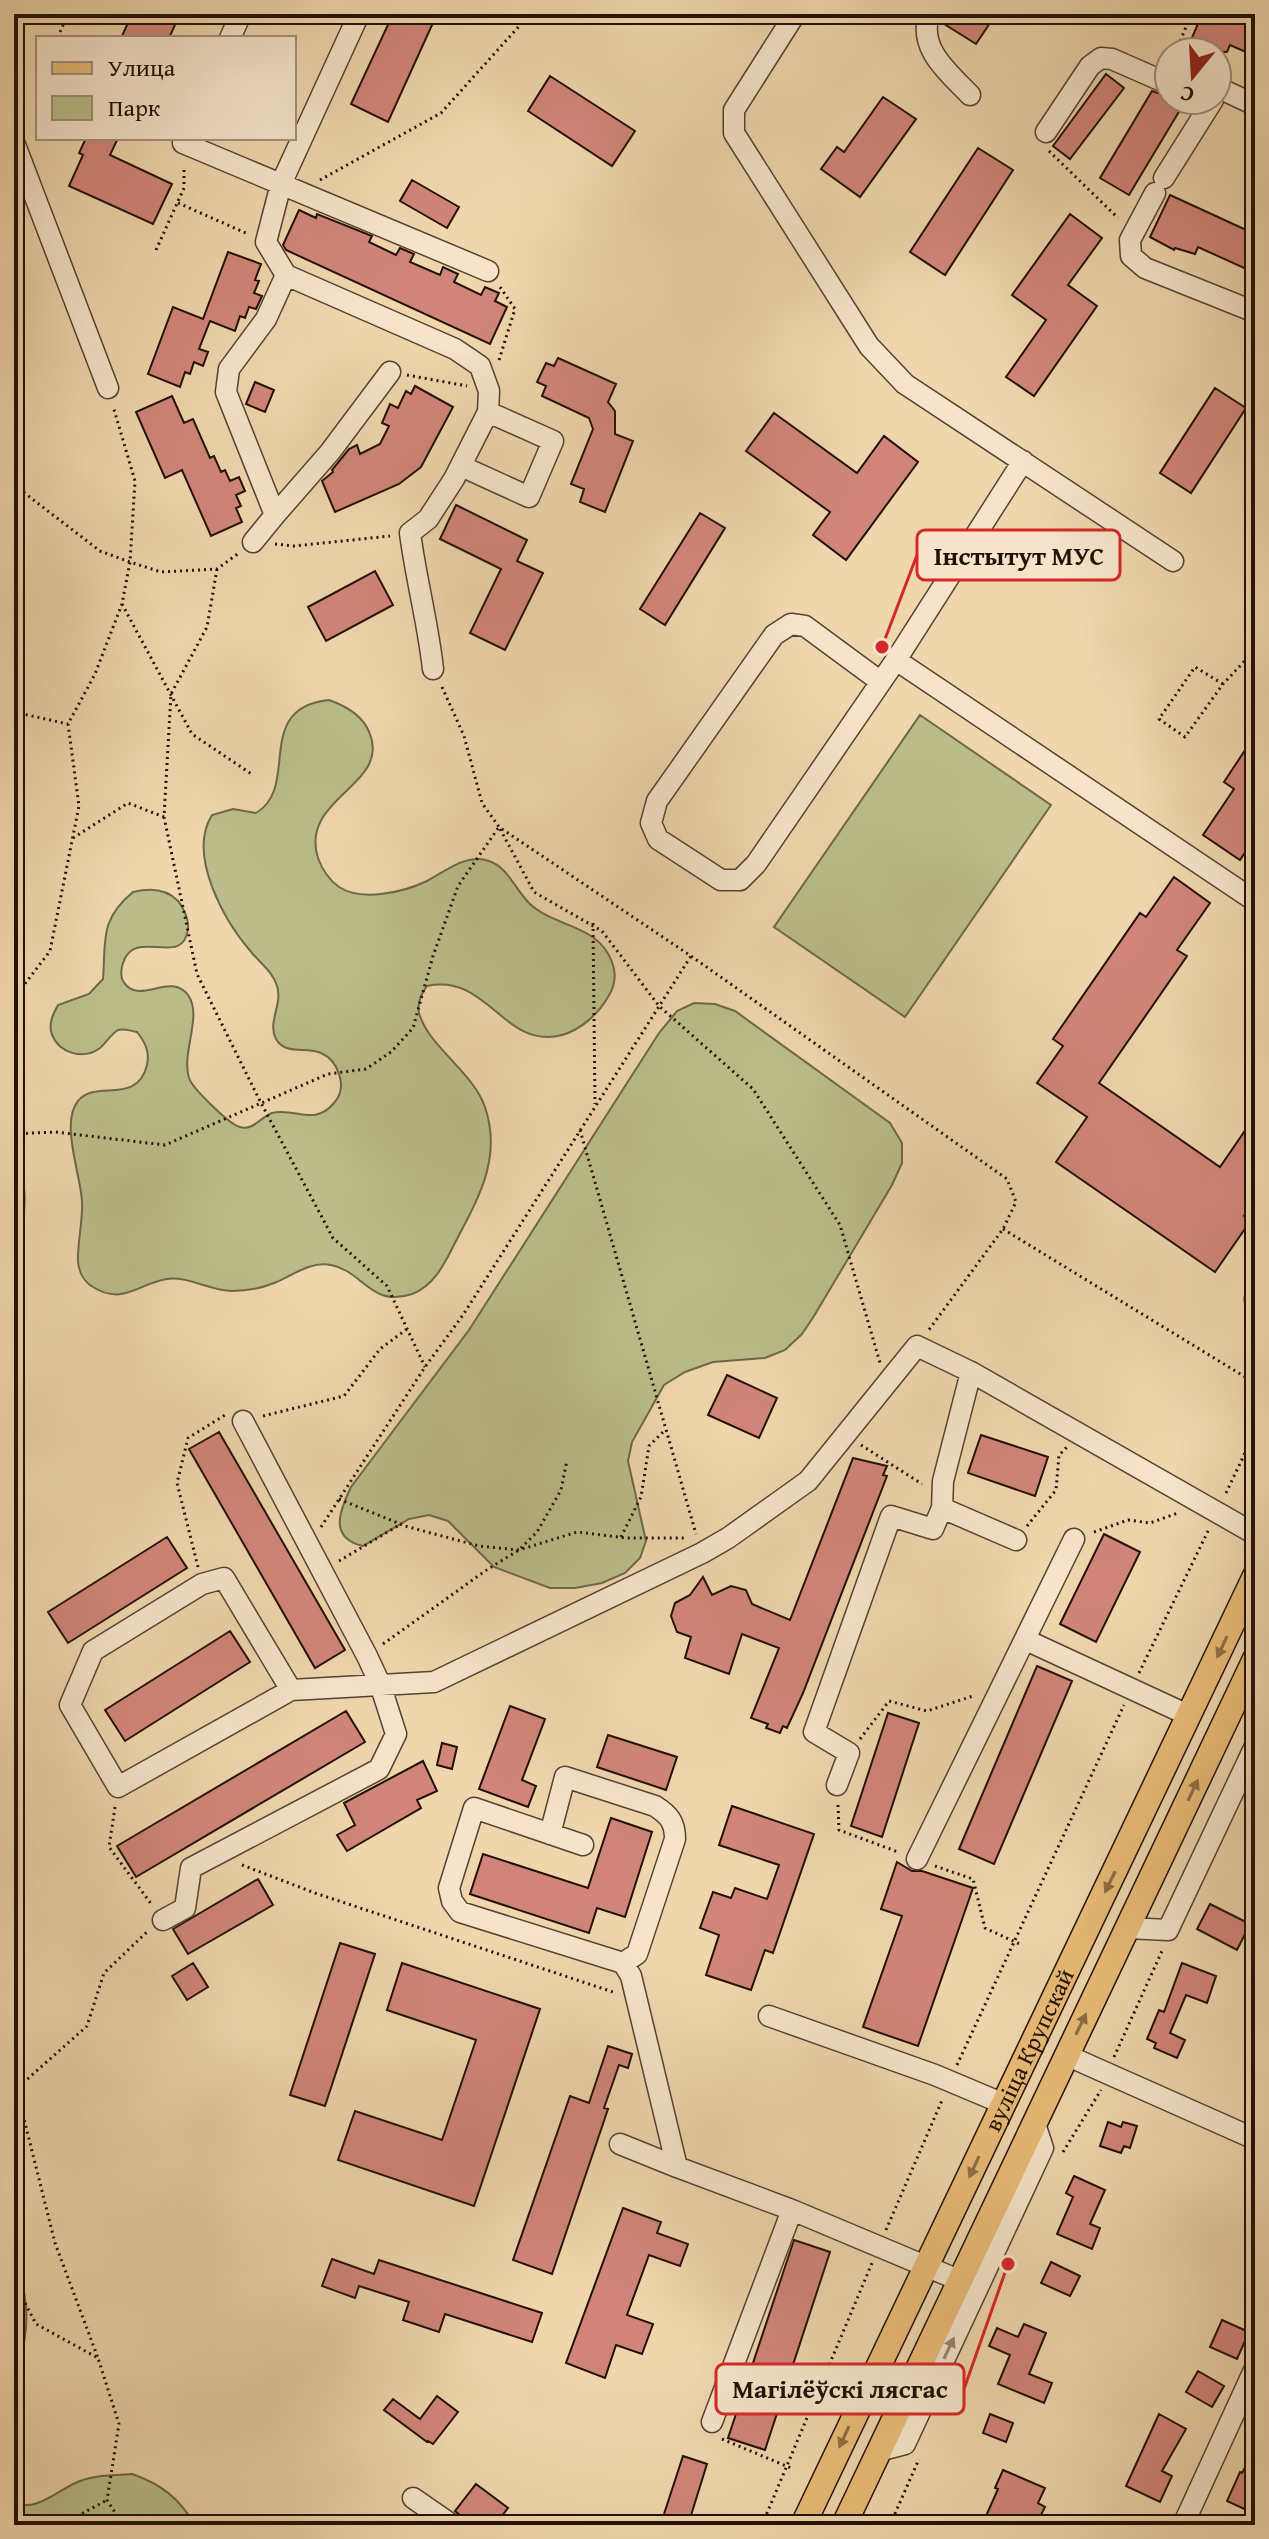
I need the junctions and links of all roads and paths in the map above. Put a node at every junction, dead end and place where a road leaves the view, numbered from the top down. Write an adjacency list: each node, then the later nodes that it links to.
1 (68, 14): 8 (path)
2 (241, 14): 9 (street)
3 (359, 14): 19 (street)
4 (530, 14): 19 (path)
5 (795, 14): 31 (street)
6 (929, 14): 12 (street)
7 (1191, 14): 10 (path)
8 (60, 32)
9 (231, 36)
10 (1182, 36)
11 (1153, 77): 16 (street)
12 (970, 95)
13 (1233, 95): 14 (street)
14 (1255, 105)
15 (1202, 116): 21 (street)
16 (1046, 132): 21 (path)
17 (184, 140): 19 (street); 20 (path)
18 (14, 142): 28 (street)
19 (290, 188): 22 (street); 24 (street)
20 (177, 203): 22 (path); 23 (path)
21 (1134, 233): 26 (street)
22 (266, 242): 25 (street)
23 (156, 250)
24 (488, 271): 29 (path)
25 (286, 275): 29 (street); 34 (street)
26 (1255, 312)
27 (390, 372): 29 (path); 34 (street)
28 (108, 388): 38 (path)
29 (489, 391): 30 (street)
30 (488, 412): 32 (street); 32 (street)
31 (1023, 461): 37 (street); 42 (street)
32 (461, 466): 35 (street)
33 (14, 485): 38 (path)
34 (275, 515): 36 (street)
35 (410, 533): 36 (path); 43 (street)
36 (253, 542): 39 (path)
37 (1173, 561)
38 (130, 562): 39 (path); 40 (path)
39 (217, 569): 46 (path)
40 (122, 604): 46 (path); 48 (path)
41 (1255, 650): 45 (path)
42 (896, 660): 44 (street); 53 (street)
43 (433, 669): 51 (path)
44 (881, 682): 44 (street)
45 (1223, 684): 45 (path)
46 (171, 694): 49 (path); 50 (path)
47 (14, 712): 48 (path)
48 (68, 724): 52 (path)
49 (253, 775)
50 (164, 817): 52 (path); 58 (path)
51 (499, 827): 54 (path); 55 (path); 58 (path)
52 (73, 838): 56 (path)
53 (1255, 901)
54 (593, 923): 57 (path); 59 (path)
55 (691, 956): 57 (path); 62 (path)
56 (14, 998)
57 (659, 1006): 59 (path); 67 (path)
58 (261, 1103): 61 (path); 64 (path)
59 (595, 1104): 60 (path)
60 (580, 1129): 64 (path); 69 (path)
61 (14, 1134)
62 (1003, 1229): 63 (path); 66 (path)
63 (917, 1346): 65 (street); 67 (street)
64 (425, 1367): 74 (path)
65 (971, 1372): 71 (street); 75 (street)
66 (1255, 1383)
67 (886, 1386): 72 (street)
68 (243, 1421): 82 (street)
69 (666, 1429): 79 (path); 79 (path)
70 (1255, 1432): 76 (path)
71 (1079, 1435): 76 (street); 81 (path)
72 (847, 1436): 75 (path); 89 (street)
73 (567, 1460): 83 (path)
74 (339, 1499): 77 (path); 82 (path)
75 (942, 1502): 81 (street); 95 (street)
76 (1208, 1509): 78 (street); 80 (path); 91 (path)
77 (401, 1524): 83 (path); 84 (path)
78 (1255, 1534)
79 (621, 1537): 83 (path)
80 (1074, 1539): 86 (street)
81 (1016, 1540)
82 (308, 1548): 84 (street)
83 (519, 1550): 87 (path)
84 (322, 1571): 87 (street)
85 (1255, 1576): 93 (main road, вуліца Крупскай, one-way to 93)
86 (1026, 1640): 90 (street); 91 (street)
87 (367, 1656): 89 (street)
88 (1255, 1659): 103 (main road, вуліца Крупскай, one-way to 88)
89 (380, 1684): 92 (street); 100 (street)
90 (1004, 1686): 95 (path); 101 (street)
91 (1132, 1689): 93 (street); 110 (path)
92 (291, 1690): 97 (street); 97 (street)
93 (1190, 1716): 112 (main road, вуліца Крупскай, one-way to 112)
94 (1255, 1746): 103 (street)
95 (849, 1753): 96 (street)
96 (837, 1785)
97 (118, 1787): 102 (path)
98 (550, 1834): 99 (street); 105 (street); 105 (street)
99 (583, 1845)
100 (216, 1854): 102 (street); 106 (path)
101 (917, 1859)
102 (163, 1920): 111 (path)
103 (1127, 1928): 108 (main road, вуліца Крупскай, one-way to 103)
104 (1165, 1943): 109 (path)
105 (623, 1963): 106 (street)
106 (636, 2000): 117 (street)
107 (769, 2016): 110 (street)
108 (1066, 2055): 109 (street); 113 (main road, вуліца Крупскай)
109 (1107, 2074): 114 (street); 116 (path)
110 (950, 2082): 112 (street); 119 (path)
111 (16, 2091): 123 (path)
112 (1004, 2104): 120 (main road, вуліца Крупскай, one-way to 120)
113 (1035, 2124): 121 (main road, вуліца Крупскай); 126 (street, one-way to 113)
114 (1255, 2139)
115 (620, 2144): 117 (street)
116 (1061, 2156)
117 (677, 2167): 118 (street)
118 (792, 2210): 119 (street); 125 (street)
119 (879, 2246): 120 (street); 128 (path)
120 (928, 2267): 121 (street); 135 (main road, вуліца Крупскай, one-way to 135)
121 (961, 2281): 126 (main road, вуліца Крупскай)
122 (14, 2282): 123 (path)
123 (98, 2358): 130 (path)
124 (1255, 2368): 138 (street)
125 (712, 2422): 128 (path)
126 (878, 2451): 136 (main road, вуліца Крупскай)
127 (922, 2454): 137 (path)
128 (788, 2467): 134 (path)
129 (413, 2498): 133 (street)
130 (107, 2500): 131 (path); 132 (path)
131 (61, 2525)
132 (123, 2525)
133 (452, 2525)
134 (762, 2525)
135 (803, 2525)
136 (844, 2525)
137 (890, 2525)
138 (1183, 2525)

